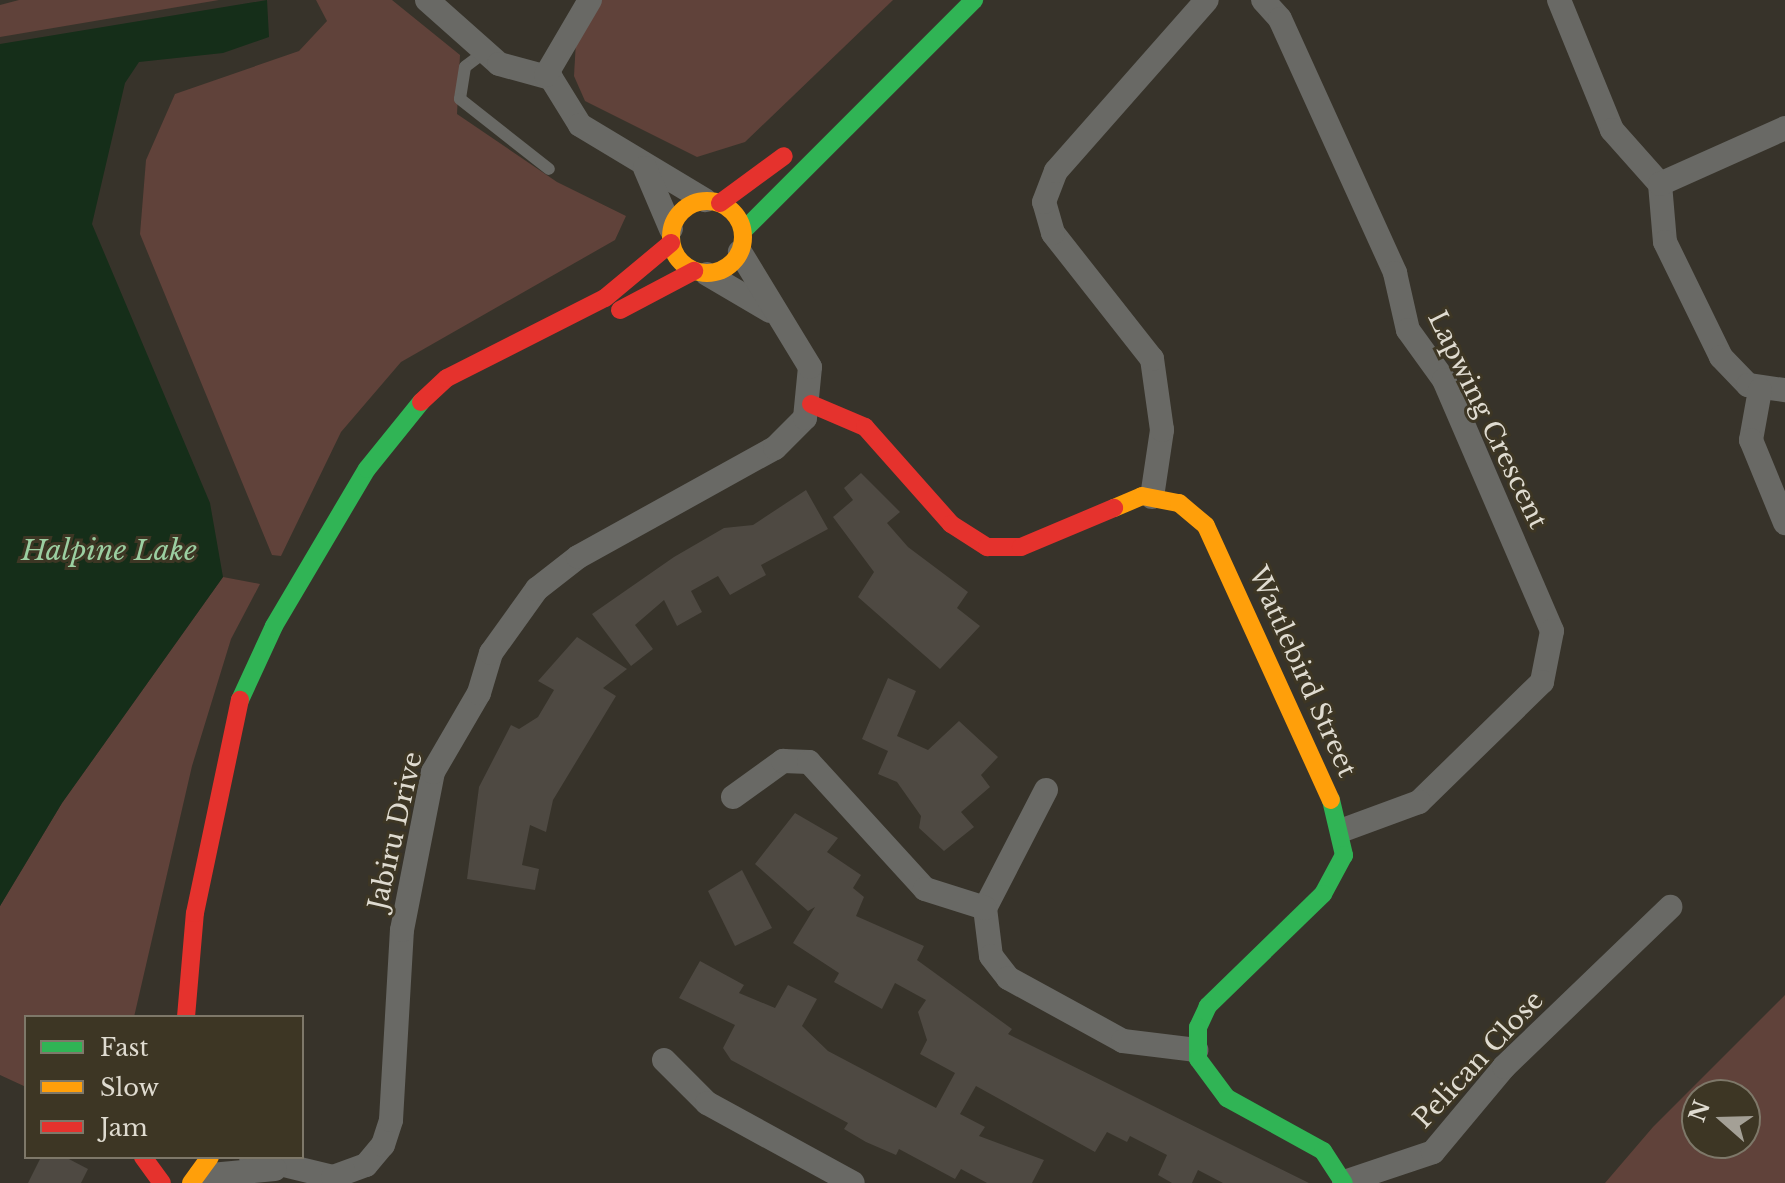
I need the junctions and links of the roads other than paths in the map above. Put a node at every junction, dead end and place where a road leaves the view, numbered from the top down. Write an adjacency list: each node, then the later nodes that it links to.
1 (427, 0): 8 (street)
2 (590, 0): 9 (street)
3 (945, 0): 10 (main road)
4 (974, 0): 18 (main road)
5 (1207, 0): 24 (street)
6 (1263, 0): 28 (street, Lapwing Crescent)
7 (1559, 0): 15 (street)
8 (486, 51): 9 (street); 14 (lane)
9 (546, 75): 13 (street)
10 (817, 126)
11 (1785, 128): 15 (street)
12 (797, 144): 16 (main road)
13 (645, 168): 16 (street); 17 (street)
14 (549, 169)
15 (1660, 184): 21 (street)
16 (712, 202): 17 (main road); 18 (main road)
17 (671, 236): 19 (main road); 31 (main road)
18 (741, 241): 19 (main road); 20 (street)
19 (700, 272): 20 (street); 32 (main road)
20 (770, 311): 23 (street)
21 (1760, 390): 22 (street); 25 (street)
22 (1785, 390)
23 (811, 404): 24 (main road); 38 (street, Jabiru Drive)
24 (1152, 497): 28 (main road, Wattlebird Street)
25 (1785, 523)
26 (1046, 790): 30 (street)
27 (733, 797): 30 (street)
28 (1343, 830): 33 (main road)
29 (1670, 907): 39 (street, Pelican Close)
30 (985, 908): 33 (street)
31 (186, 1015)
32 (203, 1015)
33 (1196, 1050): 39 (main road)
34 (664, 1060): 40 (street)
35 (255, 1159): 36 (street, Jabiru Drive)
36 (275, 1169): 37 (street, Jabiru Drive); 38 (street, Jabiru Drive)
37 (200, 1172)
38 (354, 1178)
39 (1344, 1182)
40 (853, 1183)

